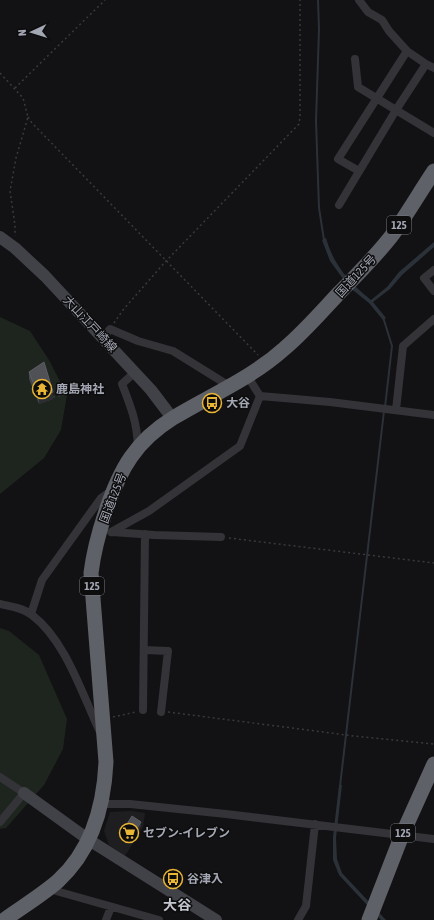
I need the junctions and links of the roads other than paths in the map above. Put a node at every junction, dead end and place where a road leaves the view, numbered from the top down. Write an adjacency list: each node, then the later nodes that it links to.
1 (359, 0): 2 (street)
2 (407, 51): 4 (street); 6 (street)
3 (355, 59): 6 (street)
4 (426, 64): 5 (street); 7 (street)
5 (434, 68)
6 (376, 98): 7 (street); 9 (street)
7 (396, 110): 8 (street); 9 (street)
8 (434, 132)
9 (359, 171): 11 (street)
10 (434, 171): 18 (highway, 国道125号 / 125)
11 (339, 205)
12 (0, 237): 16 (main road, 大山江戸崎線)
13 (434, 270): 14 (street)
14 (434, 291)
15 (434, 319): 21 (street)
16 (107, 333): 17 (main road, 大山江戸崎線); 19 (street)
17 (135, 372): 23 (main road, 大山江戸崎線); 24 (street)
18 (248, 377): 19 (highway, 国道125号 / 125); 20 (street)
19 (231, 387): 23 (highway, 国道125号 / 125)
20 (260, 396): 21 (street); 26 (street)
21 (394, 410): 22 (street)
22 (434, 415)
23 (173, 418): 24 (highway, 国道125号 / 125)
24 (138, 448): 25 (highway, 国道125号 / 125)
25 (116, 488): 26 (highway, 国道125号 / 125); 30 (street)
26 (105, 531): 27 (street); 34 (highway, 国道125号 / 125)
27 (145, 534): 28 (street); 31 (street)
28 (221, 537)
29 (0, 604): 30 (street)
30 (31, 614): 34 (street)
31 (144, 650): 32 (street); 33 (street)
32 (143, 710)
33 (161, 712)
34 (105, 740): 38 (highway, 国道125号 / 125)
35 (434, 764): 41 (highway, 125)
36 (0, 777): 37 (street)
37 (24, 793): 39 (street); 43 (main road)
38 (101, 804): 40 (street); 43 (highway, 国道125号 / 125)
39 (0, 822)
40 (315, 824): 41 (street); 51 (street)
41 (402, 835): 42 (street); 46 (highway, 125)
42 (434, 839)
43 (89, 840): 44 (highway, 国道125号 / 125); 50 (main road)
44 (49, 889): 45 (street); 47 (highway, 国道125号 / 125)
45 (111, 907): 48 (street); 49 (street)
46 (369, 919)
47 (4, 920)
48 (106, 920)
49 (159, 920)
50 (216, 920)
51 (298, 920)

